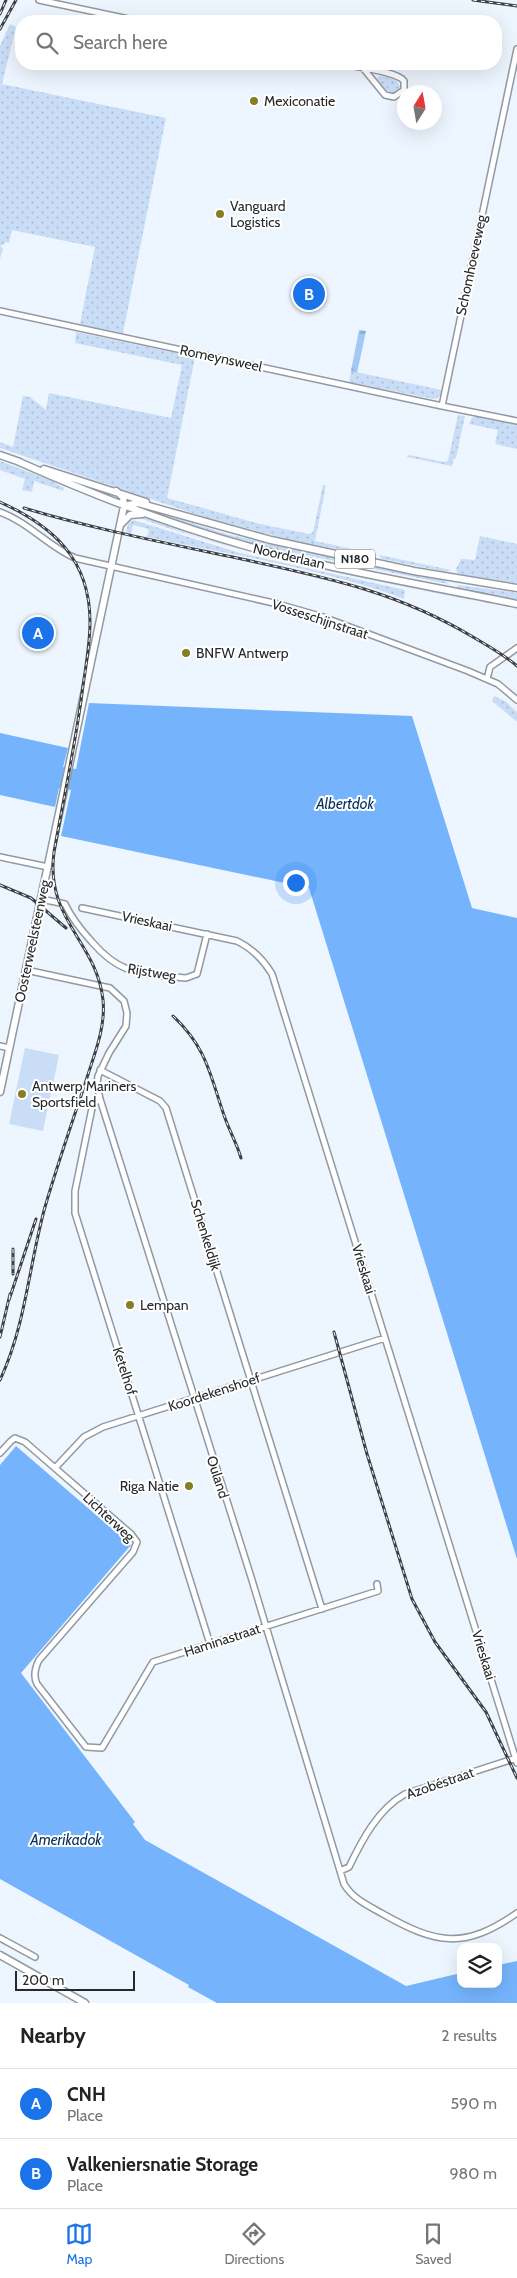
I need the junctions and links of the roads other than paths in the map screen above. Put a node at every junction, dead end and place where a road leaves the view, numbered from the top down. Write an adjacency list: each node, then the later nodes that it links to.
1 (39, 0): 2 (street)
2 (110, 15)
3 (517, 49): 7 (street, Schomhoeveweg)
4 (365, 70): 5 (street)
5 (372, 70)
6 (0, 311): 7 (street, Romeynsweel)
7 (442, 406): 8 (street)
8 (517, 421)
9 (0, 455): 10 (main road, Noorderlaan / N180)
10 (17, 461): 11 (main road, Noorderlaan / N180); 12 (main road, Noorderlaan / N180)
11 (116, 491): 12 (main road); 13 (main road, Noorderlaan / N180)
12 (124, 506): 13 (main road, Noorderlaan); 15 (main road, Noorderlaan / N180); 16 (main road)
13 (169, 511): 18 (main road, Noorderlaan / N180)
14 (0, 512): 17 (street, Vosseschijnstraat)
15 (157, 518): 16 (main road); 20 (main road, Noorderlaan / N180)
16 (120, 525): 17 (main road)
17 (112, 566): 23 (street, Vosseschijnstraat); 26 (main road, Oosterweelsteenweg)
18 (453, 578): 19 (main road, Noorderlaan / N180); 20 (main road)
19 (517, 588)
20 (450, 590): 21 (main road, Noorderlaan / N180)
21 (517, 604)
22 (517, 649): 23 (street)
23 (487, 680): 24 (street, Vosseschijnstraat)
24 (517, 700)
25 (0, 857): 26 (street)
26 (48, 867): 27 (main road, Oosterweelsteenweg)
27 (41, 899): 29 (street, Rijstweg); 30 (main road, Oosterweelsteenweg)
28 (82, 908): 29 (street, Vrieskaai)
29 (207, 934): 36 (street, Vrieskaai)
30 (26, 970): 32 (main road, Oosterweelsteenweg); 33 (street)
31 (0, 1046): 32 (street)
32 (9, 1048): 34 (main road, Oosterweelsteenweg)
33 (100, 1070): 35 (street, Ouland); 37 (street, Schenkeldijk)
34 (0, 1092)
35 (100, 1099): 38 (street, Ouland); 39 (street, Ketelhof)
36 (385, 1338): 37 (street, Koordekenshoef); 47 (street, Vrieskaai)
37 (250, 1380): 38 (street, Koordekenshoef); 43 (street, Schenkeldijk)
38 (193, 1398): 39 (street, Koordekenshoef); 44 (street, Ouland)
39 (139, 1416): 41 (street, Koordekenshoef); 45 (street, Ketelhof)
40 (0, 1453): 41 (street, Lichterweg)
41 (55, 1468): 46 (street, Lichterweg)
42 (377, 1584): 43 (street, Haminastraat)
43 (322, 1609): 44 (street, Haminastraat)
44 (265, 1626): 45 (street, Haminastraat); 48 (street, Ouland)
45 (210, 1644): 46 (street, Haminastraat)
46 (102, 1748)
47 (516, 1760): 48 (street, Azobéstraat)
48 (340, 1871): 49 (street, Ouland)
49 (517, 1914)
50 (0, 1938): 52 (street)
51 (0, 1954): 53 (main road)
52 (35, 1957)
53 (85, 2003)

